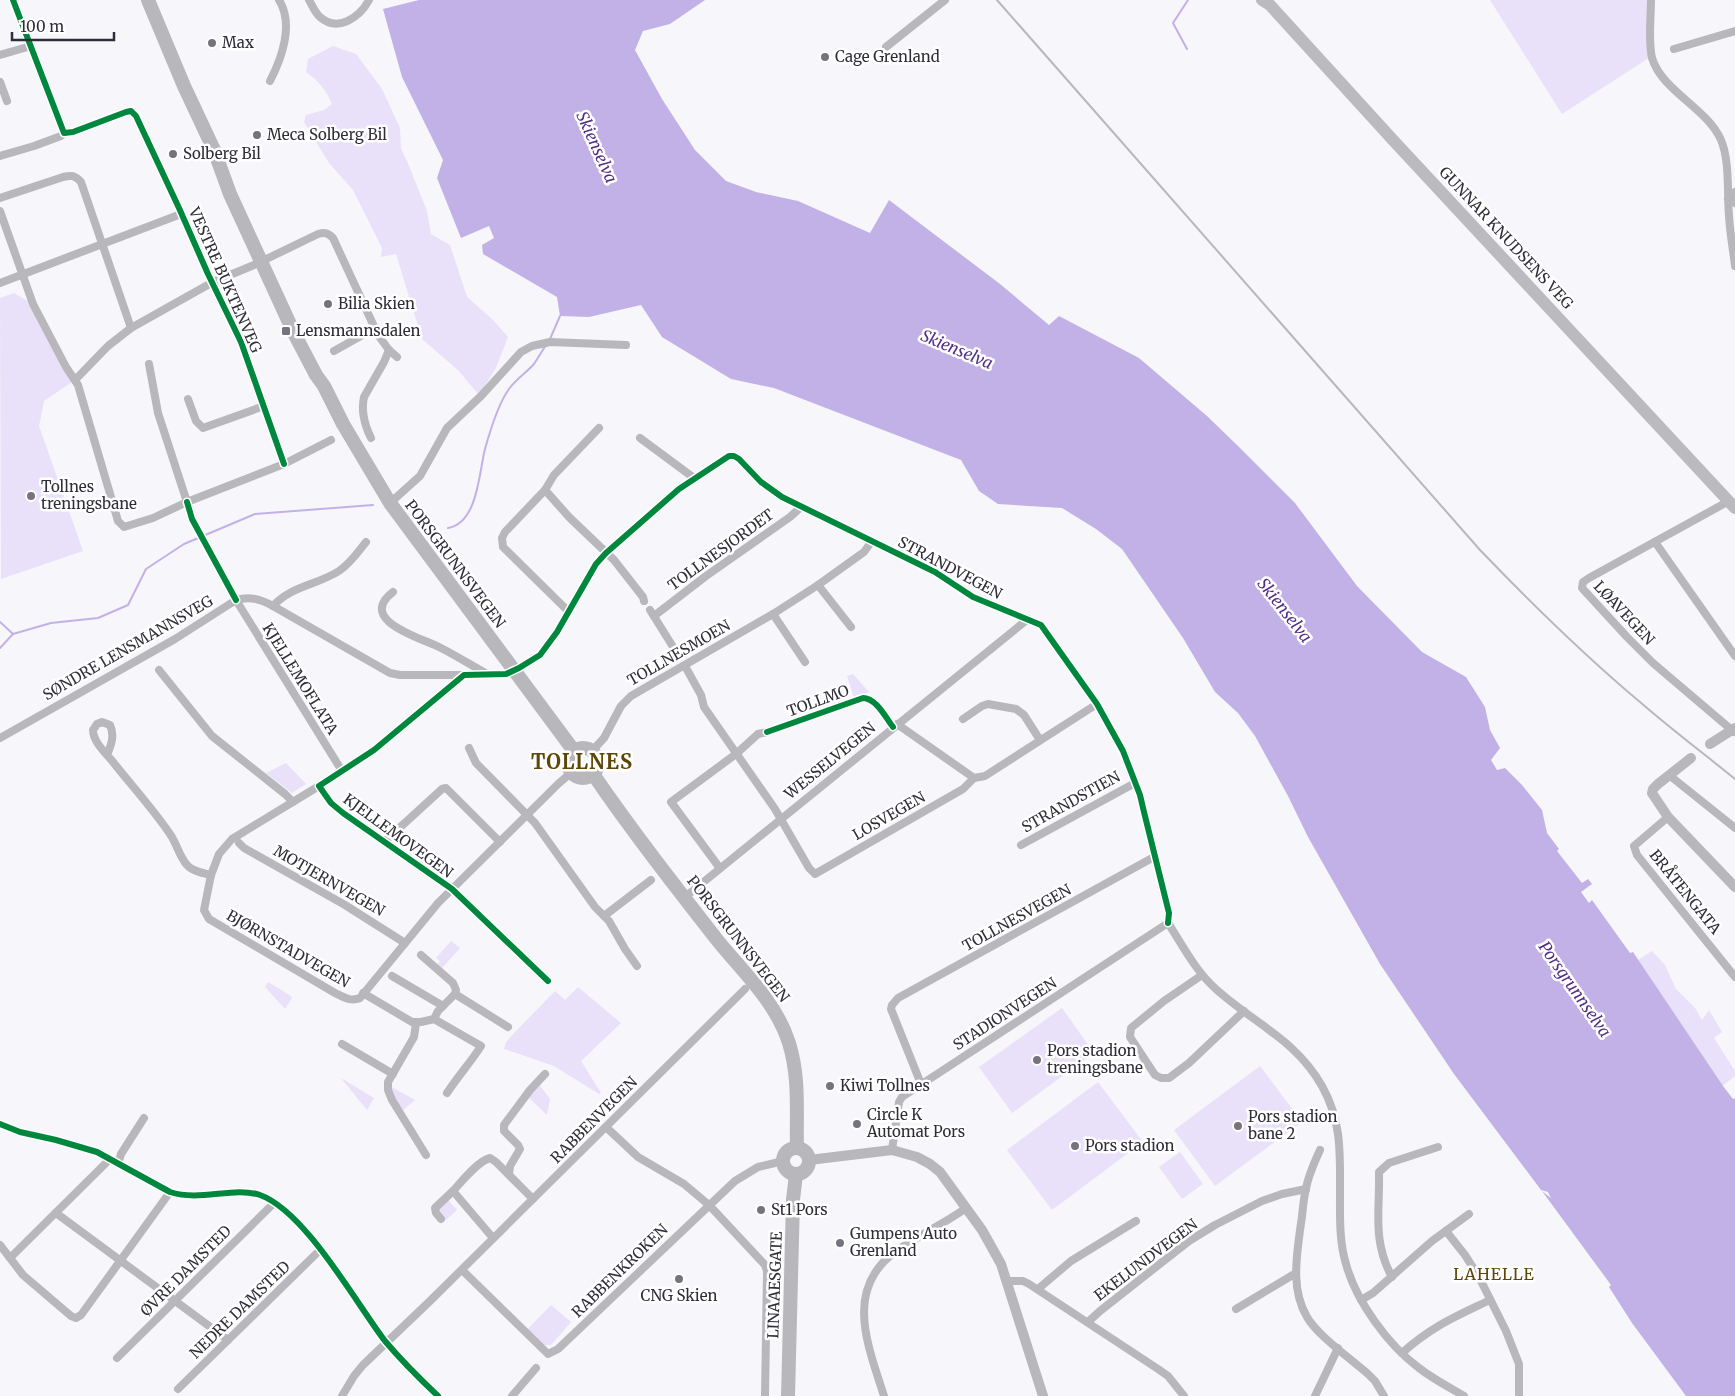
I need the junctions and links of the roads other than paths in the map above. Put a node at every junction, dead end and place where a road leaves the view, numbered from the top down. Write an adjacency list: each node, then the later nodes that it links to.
1 (13, 0): 13 (street)
2 (139, 0): 19 (highway, PORSGRUNNSVEGEN)
3 (148, 0): 19 (highway, PORSGRUNNSVEGEN)
4 (279, 0): 17 (street)
5 (309, 0): 6 (street)
6 (369, 0)
7 (929, 0): 11 (street)
8 (945, 0): 11 (street)
9 (1650, 0): 25 (street)
10 (1266, 2): 51 (main road, GUNNAR KNUDSENS VEG)
11 (936, 8): 14 (street)
12 (1735, 31): 15 (street)
13 (31, 46): 16 (street); 21 (street)
14 (886, 47)
15 (1674, 49)
16 (0, 55)
17 (270, 81)
18 (0, 82): 20 (street)
19 (184, 86): 29 (highway, PORSGRUNNSVEGEN)
20 (7, 101)
21 (64, 133): 22 (street); 27 (street, VESTRE BUKTENVEG)
22 (0, 156)
23 (1735, 192): 25 (street)
24 (0, 198): 28 (street)
25 (1732, 201): 30 (street)
26 (0, 211): 31 (street)
27 (181, 214): 28 (street, VESTRE BUKTENVEG); 32 (street, VESTRE BUKTENVEG)
28 (103, 244): 31 (street, VESTRE BUKTENVEG); 34 (street)
29 (265, 259): 32 (street); 35 (street); 53 (highway, PORSGRUNNSVEGEN)
30 (1735, 266)
31 (22, 274): 33 (street, VESTRE BUKTENVEG); 41 (street)
32 (213, 282): 34 (street); 43 (street, VESTRE BUKTENVEG)
33 (0, 283)
34 (131, 328): 41 (street)
35 (375, 328): 37 (street); 38 (street)
36 (626, 346): 53 (street)
37 (389, 350): 39 (street); 45 (street)
38 (334, 351)
39 (397, 356)
40 (149, 364): 52 (street)
41 (75, 380): 52 (street)
42 (188, 399): 43 (street)
43 (264, 406): 48 (street, VESTRE BUKTENVEG)
44 (600, 428): 50 (street)
45 (371, 438)
46 (640, 438): 49 (street)
47 (331, 440): 48 (street)
48 (284, 464): 52 (street)
49 (694, 478): 54 (street, STRANDVEGEN); 58 (street, STRANDVEGEN)
50 (545, 490): 58 (street); 64 (street)
51 (1728, 501): 57 (street, LØAVEGEN)
52 (187, 502)
53 (390, 504): 73 (highway, PORSGRUNNSVEGEN)
54 (802, 506): 55 (street, STRANDVEGEN); 68 (street, TOLLNESJORDET)
55 (872, 541): 59 (street, TOLLNESMOEN); 66 (street, STRANDVEGEN)
56 (366, 542): 63 (street)
57 (1655, 542): 69 (street); 79 (street, LØAVEGEN)
58 (606, 553): 62 (street); 64 (street, STRANDVEGEN)
59 (818, 585): 65 (street, TOLLNESMOEN); 67 (street)
60 (393, 592): 74 (street)
61 (236, 600): 63 (street, SØNDRE LENSMANNSVEG); 81 (street, SØNDRE LENSMANNSVEG); 90 (street, KJELLEMOFLATA)
62 (644, 601)
63 (273, 606): 75 (street, SØNDRE LENSMANNSVEG)
64 (568, 611): 73 (street, STRANDVEGEN)
65 (774, 614): 70 (street); 71 (street, TOLLNESMOEN)
66 (1028, 619): 76 (street, STRANDVEGEN); 78 (street, WESSELVEGEN)
67 (851, 627)
68 (675, 650)
69 (1735, 656)
70 (805, 662)
71 (685, 666): 86 (street, TOLLNESMOEN); 87 (street)
72 (158, 670): 97 (street)
73 (514, 671): 74 (street); 85 (highway, PORSGRUNNSVEGEN)
74 (487, 674): 75 (street)
75 (464, 675): 90 (street, KJELLEMOVEGEN)
76 (1098, 704): 82 (street, LOSVEGEN); 95 (street, STRANDVEGEN)
77 (963, 719): 82 (street)
78 (897, 724): 94 (street); 99 (street, WESSELVEGEN)
79 (1734, 730): 83 (street)
80 (767, 732): 87 (street)
81 (0, 738)
82 (1040, 740): 94 (street, LOSVEGEN)
83 (1710, 744)
84 (469, 748): 98 (street)
85 (574, 751): 86 (highway); 91 (highway)
86 (592, 751): 92 (highway)
87 (736, 754): 99 (street); 107 (street)
88 (107, 755): 108 (street)
89 (1691, 758): 93 (street)
90 (342, 771): 96 (street, KJELLEMOVEGEN)
91 (572, 772): 92 (highway); 98 (street, BJØRNSTADVEGEN)
92 (593, 774): 112 (highway, PORSGRUNNSVEGEN)
93 (1669, 775): 100 (street); 101 (street)
94 (974, 778): 99 (street, LOSVEGEN)
95 (1135, 783): 105 (street, STRANDSTIEN); 106 (street, STRANDVEGEN)
96 (319, 786): 97 (street); 102 (street, KJELLEMOVEGEN)
97 (293, 802): 108 (street)
98 (527, 815): 103 (street, BJØRNSTADVEGEN); 113 (street)
99 (780, 818): 107 (street, WESSELVEGEN)
100 (1668, 818): 110 (street); 120 (street, BRÅTENGATA)
101 (1735, 828)
102 (384, 842): 103 (street); 111 (street, KJELLEMOVEGEN)
103 (500, 842): 111 (street, BJØRNSTADVEGEN)
104 (239, 843): 115 (street, MOTJERNVEGEN)
105 (1021, 845)
106 (1154, 857): 114 (street, STRANDVEGEN); 133 (street, TOLLNESVEGEN)
107 (720, 867): 112 (street, WESSELVEGEN)
108 (211, 875): 123 (street, BJØRNSTADVEGEN)
109 (652, 880): 113 (street)
110 (1735, 887)
111 (452, 889): 115 (street, BJØRNSTADVEGEN); 121 (street, KJELLEMOVEGEN)
112 (685, 896): 139 (highway, PORSGRUNNSVEGEN)
113 (604, 916): 117 (street)
114 (1168, 923): 118 (street); 133 (street, STADIONVEGEN)
115 (405, 942): 123 (street, BJØRNSTADVEGEN)
116 (421, 955): 124 (street)
117 (637, 966)
118 (1202, 975): 126 (street); 126 (street)
119 (392, 976): 125 (street)
120 (1735, 977)
121 (548, 981)
122 (745, 989): 137 (street, RABBENVEGEN)
123 (363, 994): 128 (street)
124 (455, 994): 125 (street); 129 (street)
125 (443, 1006): 127 (street)
126 (1244, 1012): 172 (street)
127 (434, 1019): 128 (street); 134 (street)
128 (416, 1023): 131 (street)
129 (508, 1027)
130 (342, 1044): 131 (street)
131 (393, 1074): 142 (street)
132 (545, 1074): 147 (street)
133 (921, 1084): 140 (street, STADIONVEGEN)
134 (447, 1093)
135 (144, 1118): 146 (street)
136 (0, 1124): 143 (street)
137 (607, 1128): 152 (street, RABBENVEGEN); 154 (street)
138 (1438, 1147): 168 (street)
139 (796, 1148): 144 (highway); 145 (highway)
140 (892, 1150): 144 (street); 155 (street)
141 (1320, 1150): 150 (street)
142 (426, 1155)
143 (110, 1159): 146 (street); 156 (street)
144 (809, 1160): 148 (highway)
145 (783, 1161): 148 (highway); 154 (street, RABBENKROKEN)
146 (118, 1164): 151 (street)
147 (509, 1174): 149 (street); 152 (street)
148 (796, 1174): 187 (highway, LINAAESGATE)
149 (454, 1190): 158 (street); 161 (street)
150 (1306, 1190): 167 (street); 175 (street, EKELUNDVEGEN)
151 (170, 1192): 153 (street); 165 (street)
152 (533, 1199): 161 (street, RABBENVEGEN)
153 (274, 1203): 163 (street); 171 (street, ØVRE DAMSTED)
154 (709, 1205): 166 (street, RABBENKROKEN); 186 (street)
155 (966, 1208): 169 (street); 188 (street)
156 (56, 1213): 164 (street); 165 (street)
157 (1469, 1214): 160 (street)
158 (441, 1219)
159 (1136, 1221): 170 (street)
160 (1446, 1231): 168 (street); 173 (street)
161 (493, 1238): 166 (street, RABBENVEGEN)
162 (0, 1245): 164 (street)
163 (320, 1250): 176 (street, NEDRE DAMSTED); 177 (street)
164 (10, 1258): 165 (street)
165 (120, 1261): 171 (street)
166 (462, 1270): 177 (street, RABBENVEGEN)
167 (1296, 1273): 174 (street); 178 (street)
168 (1392, 1277): 172 (street)
169 (1008, 1282): 170 (street); 189 (street)
170 (1038, 1289): 175 (street)
171 (176, 1300): 176 (street); 180 (street, ØVRE DAMSTED)
172 (1361, 1300): 179 (street)
173 (1490, 1300): 179 (street); 194 (street)
174 (1236, 1309)
175 (1088, 1322): 190 (street)
176 (228, 1340): 182 (street, NEDRE DAMSTED)
177 (387, 1343): 183 (street, RABBENVEGEN); 184 (street)
178 (1338, 1348): 191 (street); 192 (street)
179 (1402, 1353): 193 (street)
180 (117, 1358)
181 (536, 1368): 185 (street)
182 (178, 1389)
183 (342, 1396)
184 (438, 1396)
185 (512, 1396)
186 (765, 1396)
187 (788, 1396)
188 (884, 1396)
189 (1044, 1396)
190 (1184, 1396)
191 (1315, 1396)
192 (1384, 1396)
193 (1464, 1396)
194 (1519, 1396)

